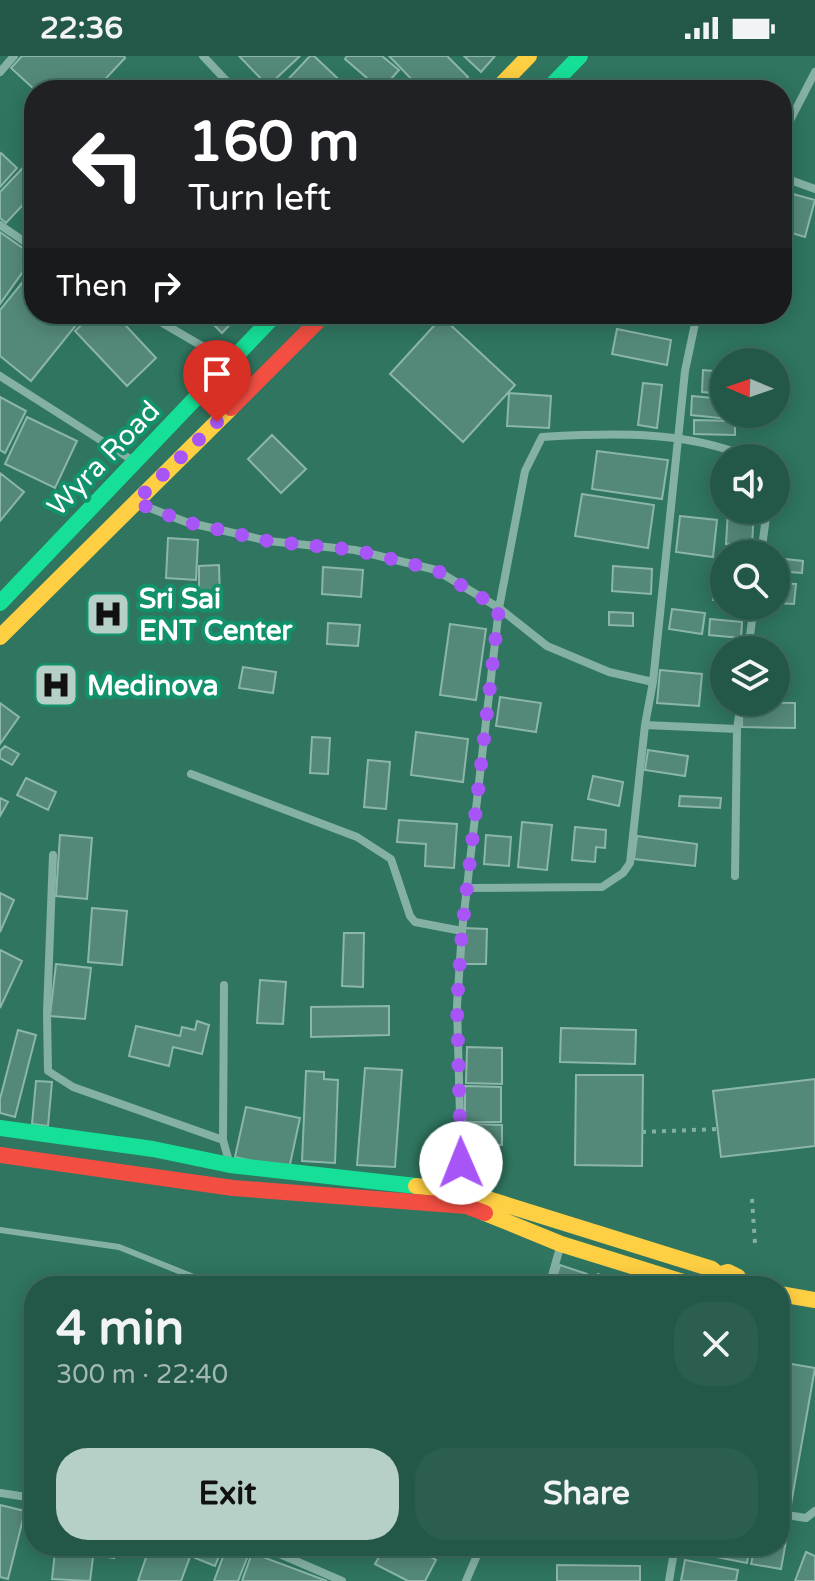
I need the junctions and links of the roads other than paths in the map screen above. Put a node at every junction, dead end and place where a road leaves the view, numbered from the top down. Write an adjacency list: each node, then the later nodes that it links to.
1 (14, 56): 5 (street)
2 (203, 56): 7 (street)
3 (529, 56): 8 (street)
4 (580, 56): 9 (street)
5 (0, 72)
6 (815, 72): 10 (street)
7 (226, 80)
8 (506, 80)
9 (557, 80)
10 (792, 117)
11 (792, 181): 12 (street)
12 (815, 189)
13 (0, 225): 14 (street)
14 (24, 241)
15 (164, 324): 19 (street)
16 (267, 324): 19 (street, Wyra Road)
17 (315, 324): 24 (street, Wyra Road)
18 (695, 324): 21 (street)
19 (233, 360): 23 (street, Wyra Road)
20 (0, 376): 23 (street)
21 (680, 438): 22 (street); 28 (street); 30 (street)
22 (710, 447)
23 (136, 462): 25 (street, Wyra Road)
24 (135, 502): 26 (street, Wyra Road); 28 (street)
25 (39, 562): 26 (street); 27 (street, Wyra Road)
26 (56, 582): 29 (street, Wyra Road)
27 (0, 603)
28 (499, 608): 30 (street); 37 (street)
29 (0, 637)
30 (653, 682): 32 (street)
31 (739, 716): 33 (street)
32 (645, 725): 33 (street); 37 (street)
33 (737, 729): 36 (street)
34 (191, 774): 38 (street)
35 (53, 855): 41 (street)
36 (735, 876)
37 (467, 888): 38 (street)
38 (462, 931): 44 (street)
39 (224, 985): 41 (street)
40 (0, 1128): 43 (street)
41 (223, 1140): 43 (street)
42 (0, 1155): 46 (street)
43 (230, 1165): 44 (street)
44 (462, 1191): 50 (street)
45 (0, 1230): 47 (lane)
46 (561, 1244): 48 (street); 49 (street)
47 (191, 1276)
48 (552, 1276)
49 (664, 1276)
50 (715, 1276)
51 (790, 1296): 52 (street)
52 (815, 1300)
53 (0, 1493): 54 (street)
54 (24, 1497)
55 (815, 1511): 56 (street)
56 (790, 1516)
57 (284, 1556): 60 (street)
58 (477, 1556): 61 (street)
59 (673, 1556): 62 (street)
60 (342, 1581)
61 (466, 1581)
62 (669, 1581)

